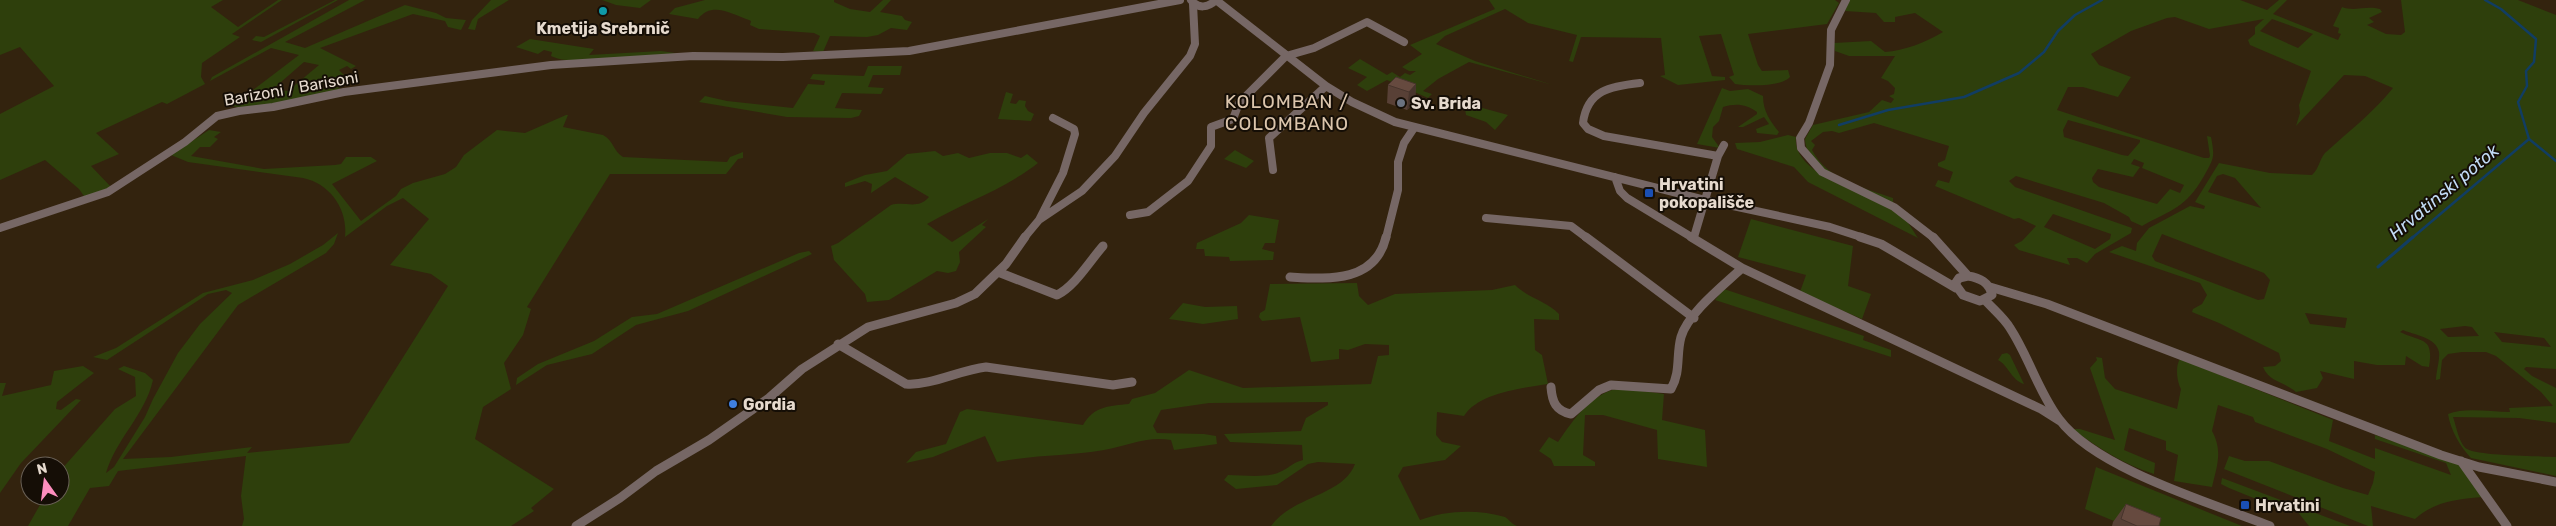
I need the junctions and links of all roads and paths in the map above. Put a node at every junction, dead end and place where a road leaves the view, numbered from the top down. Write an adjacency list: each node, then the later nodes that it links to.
1 (1180, 0): 4 (street)
2 (1216, 0): 6 (street); 7 (street)
3 (1846, 0): 30 (street)
4 (1165, 2): 5 (street); 23 (street, Barizoni / Barisoni)
5 (1192, 3): 6 (street); 8 (street)
6 (1207, 6): 7 (street); 8 (street)
7 (1230, 13): 10 (street)
8 (1195, 20): 22 (street)
9 (1404, 42): 10 (street)
10 (1286, 56): 12 (street); 20 (street)
11 (1640, 82): 16 (street)
12 (1326, 86): 14 (street); 17 (street)
13 (1053, 118): 22 (street)
14 (1414, 128): 18 (street); 29 (street)
15 (1724, 146): 16 (street)
16 (1718, 156): 19 (street)
17 (1273, 170)
18 (1615, 177): 19 (street); 24 (street)
19 (1705, 200): 24 (street); 28 (street)
20 (1130, 215)
21 (1486, 218): 33 (street)
22 (1039, 220): 27 (street)
23 (0, 228)
24 (1694, 237): 26 (street)
25 (1103, 246): 27 (street)
26 (1742, 268): 33 (street); 37 (street)
27 (998, 272): 34 (street)
28 (1937, 276): 30 (street); 31 (street)
29 (1290, 277)
30 (1964, 277): 31 (street); 32 (street)
31 (1956, 288): 32 (street)
32 (1989, 294): 37 (street); 38 (street)
33 (1694, 318): 36 (street)
34 (838, 344): 35 (street); 40 (street)
35 (1132, 382)
36 (1551, 387)
37 (2060, 421): 41 (street)
38 (2461, 461): 39 (street); 42 (street)
39 (2556, 482)
40 (576, 526)
41 (2270, 526)
42 (2507, 526)

